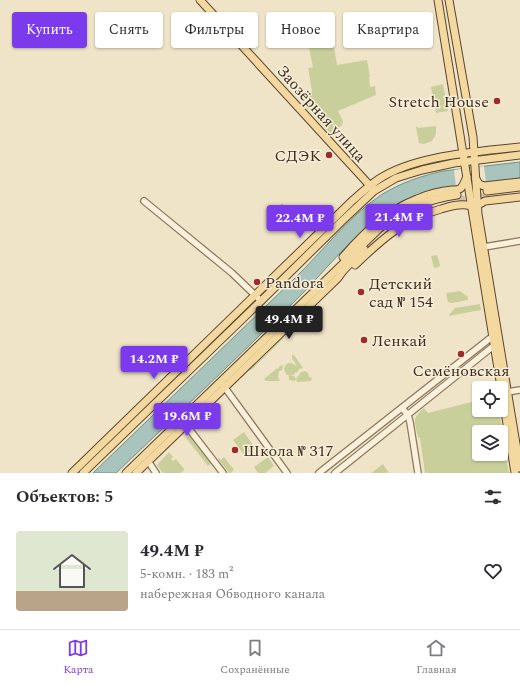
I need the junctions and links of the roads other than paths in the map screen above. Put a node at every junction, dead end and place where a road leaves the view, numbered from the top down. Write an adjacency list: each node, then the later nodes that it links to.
1 (200, 0): 14 (main road, Заозёрная улица)
2 (438, 0): 6 (main road)
3 (449, 0): 5 (main road)
4 (520, 147): 5 (main road)
5 (474, 152): 6 (main road); 8 (main road)
6 (463, 154): 9 (main road); 14 (main road)
7 (520, 155): 8 (main road)
8 (475, 164): 9 (main road); 10 (main road)
9 (465, 165): 12 (main road); 14 (main road)
10 (477, 182): 11 (main road); 18 (main road)
11 (520, 182)
12 (465, 186): 18 (main road); 21 (main road)
13 (520, 187): 15 (main road)
14 (372, 188): 23 (main road); 24 (main road)
15 (520, 192)
16 (520, 197): 18 (main road)
17 (144, 201): 23 (street)
18 (475, 205): 20 (main road); 22 (main road); 25 (main road)
19 (520, 242): 20 (street)
20 (484, 247): 26 (main road)
21 (330, 276): 22 (main road); 28 (main road)
22 (338, 278): 28 (main road)
23 (256, 295): 24 (street); 37 (main road)
24 (261, 301): 38 (main road)
25 (492, 336): 26 (main road); 31 (street)
26 (497, 344): 27 (main road); 32 (street); 47 (main road)
27 (505, 381)
28 (223, 385): 33 (main road); 39 (main road); 43 (street)
29 (520, 390): 30 (street)
30 (508, 392): 34 (main road)
31 (402, 408): 32 (street); 44 (street)
32 (408, 415): 45 (street); 46 (street)
33 (186, 425): 35 (main road); 42 (street)
34 (518, 442): 36 (main road)
35 (148, 461): 40 (main road); 41 (street)
36 (520, 468)
37 (72, 473)
38 (83, 473)
39 (126, 473)
40 (136, 473)
41 (156, 473)
42 (223, 473)
43 (287, 473)
44 (320, 473)
45 (335, 473)
46 (418, 473)
47 (515, 473)

